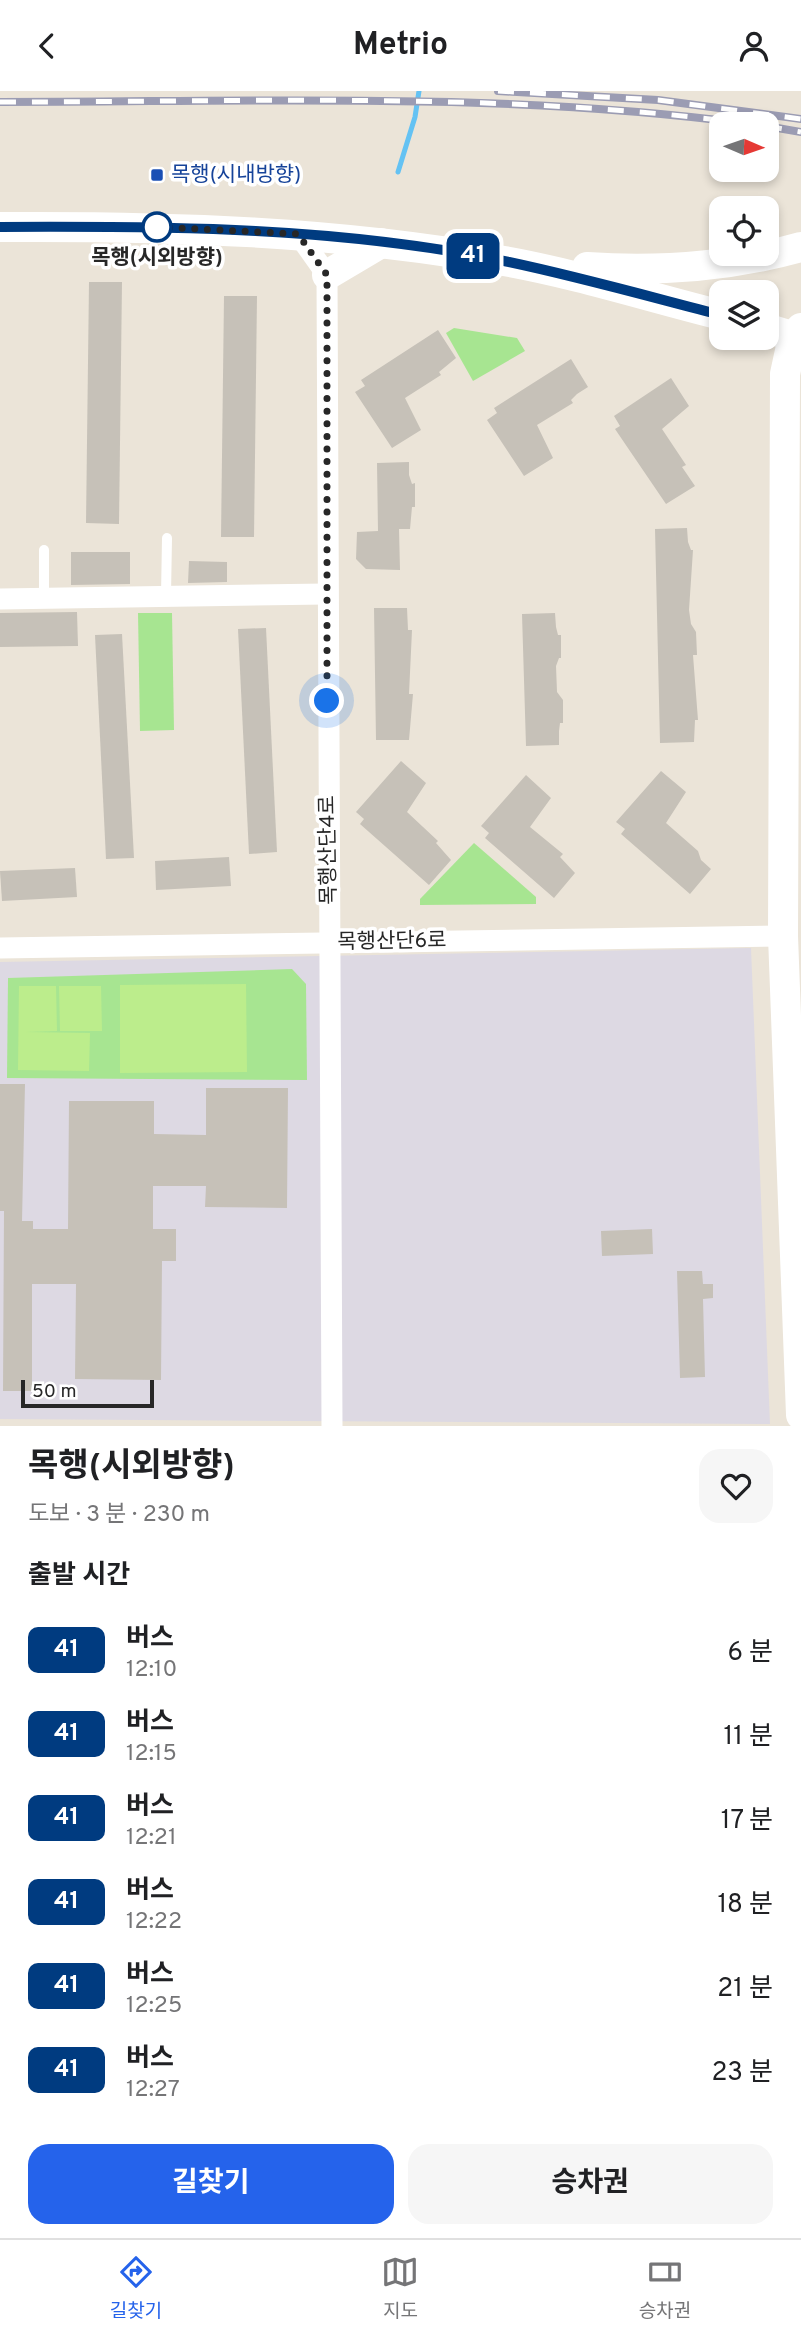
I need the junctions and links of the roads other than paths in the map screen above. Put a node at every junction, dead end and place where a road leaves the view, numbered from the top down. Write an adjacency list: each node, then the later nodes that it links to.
1 (0, 227): 2 (street)
2 (298, 234): 3 (street); 6 (street)
3 (381, 243): 5 (street); 6 (street)
4 (801, 247): 5 (street)
5 (505, 261): 7 (street)
6 (327, 275): 12 (street, 목행산단4로)
7 (709, 312)
8 (790, 333): 9 (street)
9 (793, 508): 16 (street)
10 (167, 538): 13 (lane)
11 (44, 550): 15 (lane)
12 (326, 594): 13 (street); 17 (street, 목행산단4로)
13 (166, 596): 15 (street)
14 (0, 599): 15 (street)
15 (44, 599)
16 (783, 936): 17 (street, 목행산단6로); 19 (street)
17 (330, 944): 18 (street, 목행산단6로); 23 (street, 목행산단4로)
18 (0, 948)
19 (793, 977): 20 (street)
20 (797, 1175): 21 (street)
21 (798, 1251): 22 (street)
22 (801, 1415)
23 (332, 1426)

